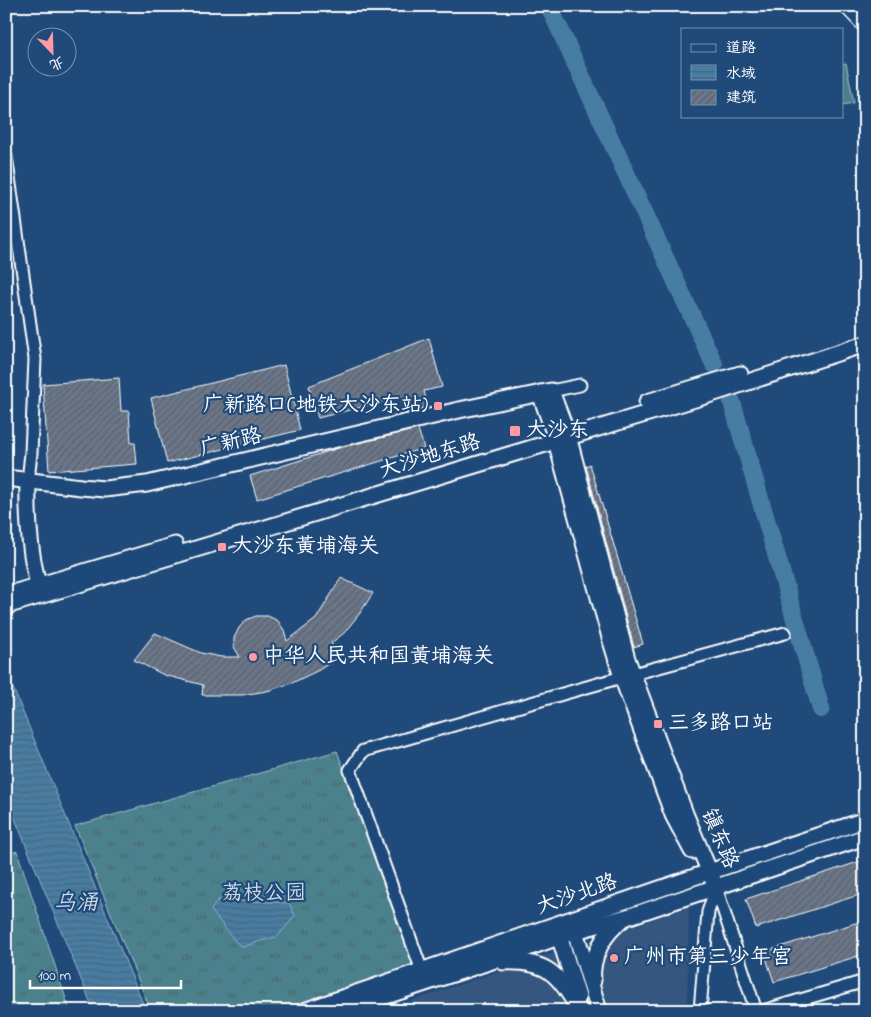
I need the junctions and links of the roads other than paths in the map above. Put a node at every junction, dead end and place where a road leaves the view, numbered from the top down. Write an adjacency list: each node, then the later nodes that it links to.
1 (849, 6): 2 (main road)
2 (865, 24)
3 (6, 156): 10 (street)
4 (865, 334): 8 (street, 大沙地东路)
5 (865, 344): 8 (street, 大沙地东路)
6 (580, 385): 7 (street)
7 (545, 392): 8 (street, 镇东路); 10 (street, 广新路)
8 (560, 433): 11 (street, 大沙地东路); 15 (street, 镇东路)
9 (6, 478): 10 (street, 广新路)
10 (28, 481): 11 (street)
11 (40, 591): 12 (street, 大沙地东路); 13 (street, 大沙地东路)
12 (6, 595)
13 (6, 606)
14 (785, 633): 15 (street)
15 (627, 675): 18 (street, 镇东路); 24 (street)
16 (865, 820): 18 (street, 大沙北路)
17 (865, 837): 19 (street, 大沙北路)
18 (707, 872): 19 (street, 镇东路); 21 (street, 大沙北路)
19 (716, 887): 20 (street, 大沙北路); 30 (street); 31 (street)
20 (627, 916): 22 (street, 大沙北路); 26 (street)
21 (557, 931): 22 (street); 23 (street, 大沙北路); 24 (street, 大沙北路); 29 (street)
22 (575, 931): 26 (street)
23 (489, 962): 28 (street, 大沙北路); 29 (street)
24 (422, 971): 27 (street, 大沙北路)
25 (865, 981): 32 (street)
26 (597, 1005)
27 (304, 1011)
28 (341, 1011)
29 (581, 1011)
30 (700, 1011)
31 (756, 1011)
32 (763, 1011)

